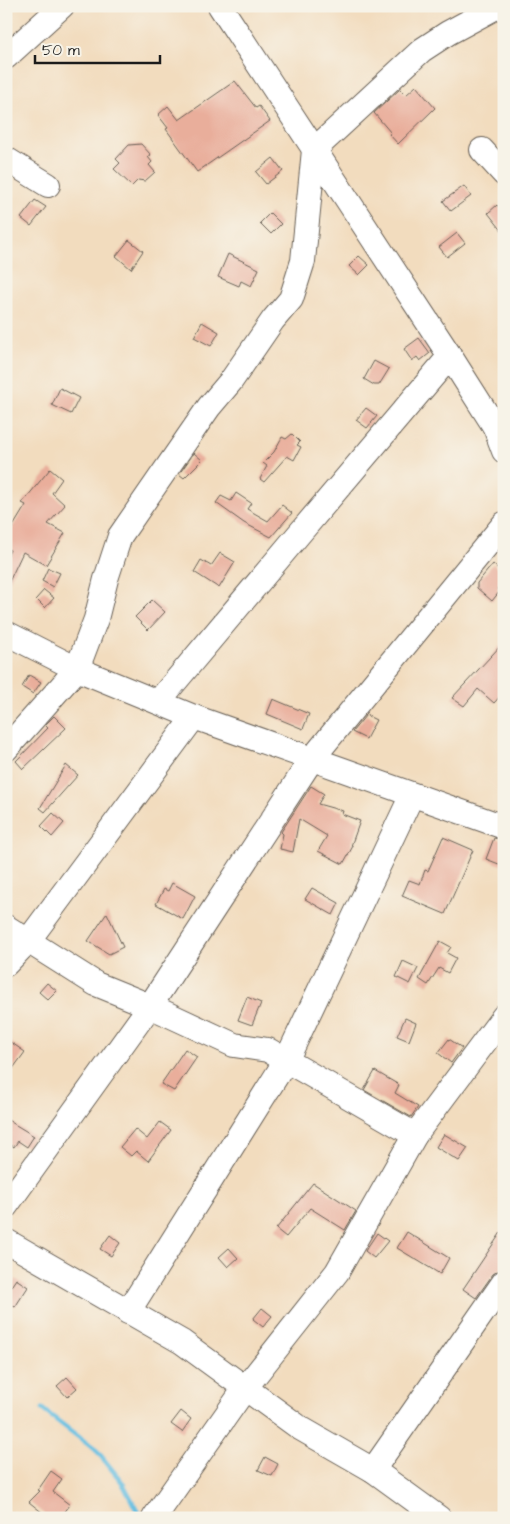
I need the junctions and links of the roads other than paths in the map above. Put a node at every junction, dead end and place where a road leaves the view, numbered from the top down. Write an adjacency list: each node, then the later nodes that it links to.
1 (62, 6): 4 (street)
2 (220, 6): 5 (street)
3 (498, 6): 5 (street)
4 (6, 57)
5 (314, 150): 10 (street); 15 (street)
6 (482, 150): 8 (street)
7 (6, 159): 9 (street)
8 (504, 174)
9 (48, 185)
10 (450, 356): 11 (street); 16 (street)
11 (499, 424): 12 (street)
12 (504, 452)
13 (504, 524): 19 (street)
14 (6, 634): 15 (street)
15 (77, 669): 16 (street); 18 (street)
16 (158, 702): 17 (street)
17 (194, 717): 19 (street); 23 (street)
18 (6, 748)
19 (312, 759): 20 (street); 25 (street)
20 (412, 794): 21 (street); 27 (street)
21 (504, 827)
22 (6, 927): 23 (street)
23 (28, 941): 24 (street); 25 (street)
24 (6, 964)
25 (150, 1006): 27 (street); 29 (street)
26 (504, 1016): 28 (street)
27 (287, 1059): 28 (street); 32 (street)
28 (415, 1136): 33 (street)
29 (6, 1206)
30 (6, 1241): 32 (street)
31 (504, 1282): 34 (street)
32 (128, 1312): 33 (street)
33 (246, 1387): 34 (street); 35 (street)
34 (373, 1470): 36 (street)
35 (154, 1518)
36 (439, 1518)

